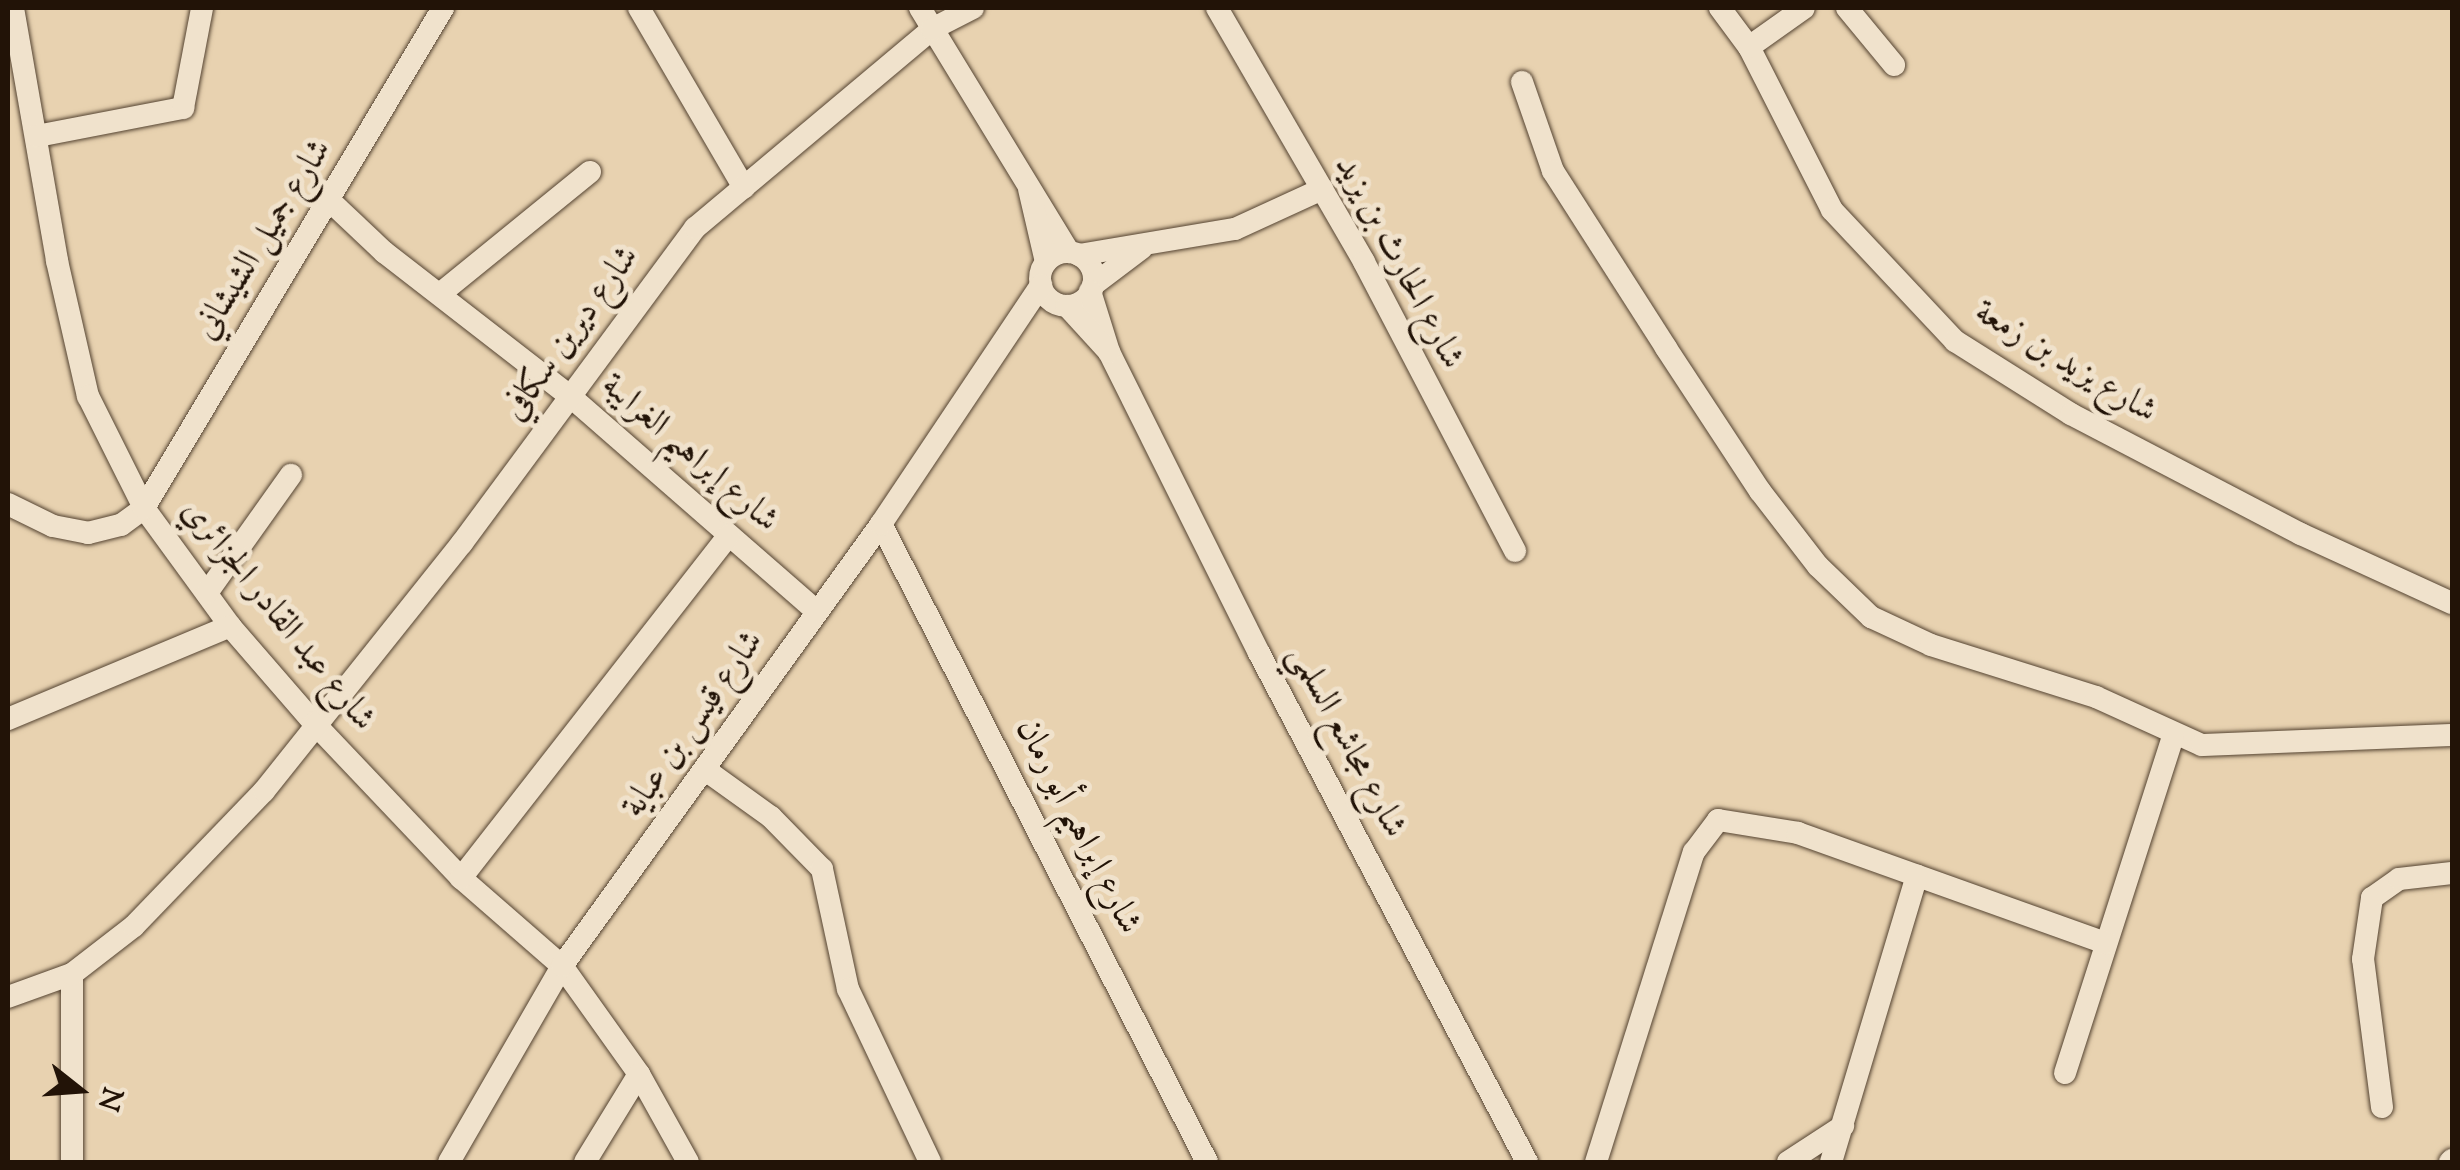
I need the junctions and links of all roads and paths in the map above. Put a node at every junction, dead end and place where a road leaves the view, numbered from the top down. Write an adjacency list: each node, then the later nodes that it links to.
1 (13, 8): 15 (street, شارع عبد القادر الجزائري)
2 (202, 8): 15 (street)
3 (443, 8): 20 (street, شارع جميل الشيشاني)
4 (640, 8): 18 (street)
5 (920, 8): 11 (street)
6 (972, 8): 11 (street, شارع ديرين سكافي)
7 (1218, 8): 19 (street, شارع الحارث بن يزيد)
8 (1720, 8): 12 (street, شارع يزيد بن زمعة)
9 (1804, 8): 12 (street)
10 (1847, 8): 13 (street)
11 (932, 29): 17 (street); 18 (street, شارع ديرين سكافي)
12 (1749, 46): 38 (street, شارع يزيد بن زمعة)
13 (1894, 65)
14 (1522, 82): 44 (street)
15 (38, 136): 33 (street, شارع عبد القادر الجزائري)
16 (590, 172): 26 (street)
17 (1027, 180): 22 (street); 23 (street)
18 (744, 188): 30 (street, شارع ديرين سكافي)
19 (1322, 189): 21 (street); 36 (street, شارع الحارث بن يزيد)
20 (329, 200): 26 (street, شارع إبراهيم الغرايبة); 33 (street, شارع جميل الشيشاني)
21 (1142, 248): 22 (street); 25 (street)
22 (1074, 254): 23 (street); 25 (street)
23 (1046, 262): 24 (street)
24 (1041, 285): 27 (street); 28 (street, شارع قيس بن عباية)
25 (1092, 288): 27 (street); 29 (street, شارع مجاشع السلمي)
26 (441, 294): 30 (street, شارع إبراهيم الغرايبة)
27 (1062, 305): 28 (street, شارع قيس بن عباية); 29 (street, شارع مجاشع السلمي)
28 (1007, 334): 34 (street, شارع قيس بن عباية)
29 (1110, 352): 63 (street, شارع مجاشع السلمي)
30 (571, 397): 35 (street, شارع إبراهيم الغرايبة); 42 (street, شارع ديرين سكافي)
31 (292, 475): 37 (street)
32 (8, 504): 33 (street)
33 (144, 508): 37 (street, شارع عبد القادر الجزائري)
34 (882, 524): 39 (street, شارع قيس بن عباية); 62 (street, شارع إبراهيم أبو رمان)
35 (729, 535): 39 (street, شارع إبراهيم الغرايبة); 48 (street)
36 (1515, 552)
37 (207, 593): 40 (street, شارع عبد القادر الجزائري)
38 (2452, 603)
39 (816, 611): 45 (street, شارع قيس بن عباية)
40 (230, 626): 41 (street); 42 (street, شارع عبد القادر الجزائري)
41 (8, 719)
42 (314, 723): 48 (street, شارع عبد القادر الجزائري); 51 (street, شارع ديرين سكافي)
43 (2452, 735): 44 (street)
44 (2173, 737): 49 (street)
45 (707, 772): 50 (street, شارع قيس بن عباية); 61 (street)
46 (2452, 872): 55 (street)
47 (1917, 876): 49 (street); 56 (street); 64 (street)
48 (462, 878): 50 (street, شارع عبد القادر الجزائري)
49 (2106, 943): 53 (street)
50 (562, 966): 54 (street, شارع عبد القادر الجزائري); 58 (street, شارع قيس بن عباية)
51 (72, 974): 52 (street); 57 (street)
52 (8, 997)
53 (2065, 1073)
54 (639, 1074): 59 (street); 60 (street, شارع عبد القادر الجزائري)
55 (2382, 1107)
56 (1843, 1126): 65 (street); 66 (street)
57 (72, 1162)
58 (449, 1162)
59 (585, 1162)
60 (688, 1162)
61 (930, 1162)
62 (1207, 1162)
63 (1526, 1162)
64 (1596, 1162)
65 (1788, 1162)
66 (1831, 1162)

